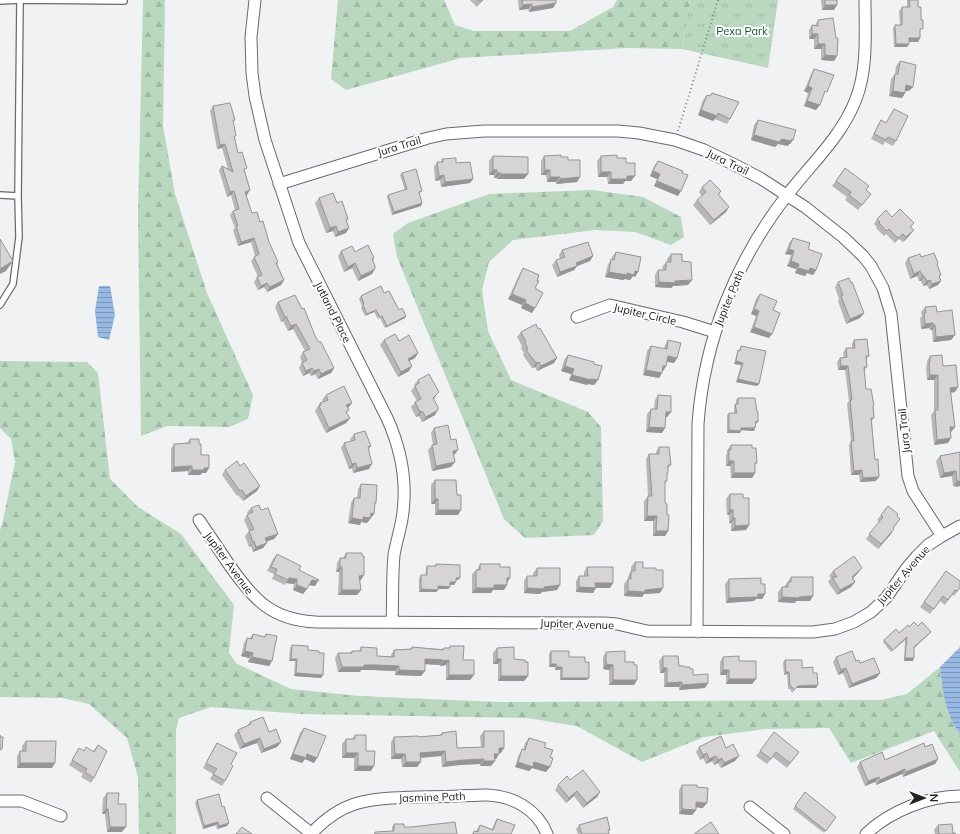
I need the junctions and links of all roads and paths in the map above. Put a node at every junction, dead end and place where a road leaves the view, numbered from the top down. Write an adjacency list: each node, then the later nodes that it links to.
1 (20, 0): 6 (lane); 7 (lane); 12 (lane)
2 (124, 0): 7 (lane)
3 (255, 0): 9 (street, Jutland Place)
4 (718, 0): 8 (path)
5 (865, 0): 11 (street, Jupiter Path)
6 (0, 1)
7 (92, 1)
8 (675, 140): 9 (street, Jura Trail); 11 (street, Jura Trail)
9 (279, 184): 19 (street, Jutland Place)
10 (0, 195): 12 (lane)
11 (787, 195): 15 (street, Jupiter Path); 18 (street, Jura Trail)
12 (18, 196): 13 (lane)
13 (0, 305)
14 (577, 317): 15 (street, Jupiter Circle)
15 (715, 332): 20 (street, Jupiter Path)
16 (199, 520): 19 (street, Jupiter Avenue)
17 (960, 526): 18 (street, Jupiter Avenue)
18 (942, 536): 20 (street, Jupiter Avenue)
19 (392, 622): 20 (street, Jupiter Avenue)
20 (697, 632)
21 (960, 796): 29 (street)
22 (267, 798): 26 (street)
23 (0, 801): 25 (street)
24 (750, 807): 28 (street)
25 (61, 816)
26 (312, 834): 27 (street, Jasmine Path)
27 (547, 834)
28 (784, 834)
29 (866, 834)

